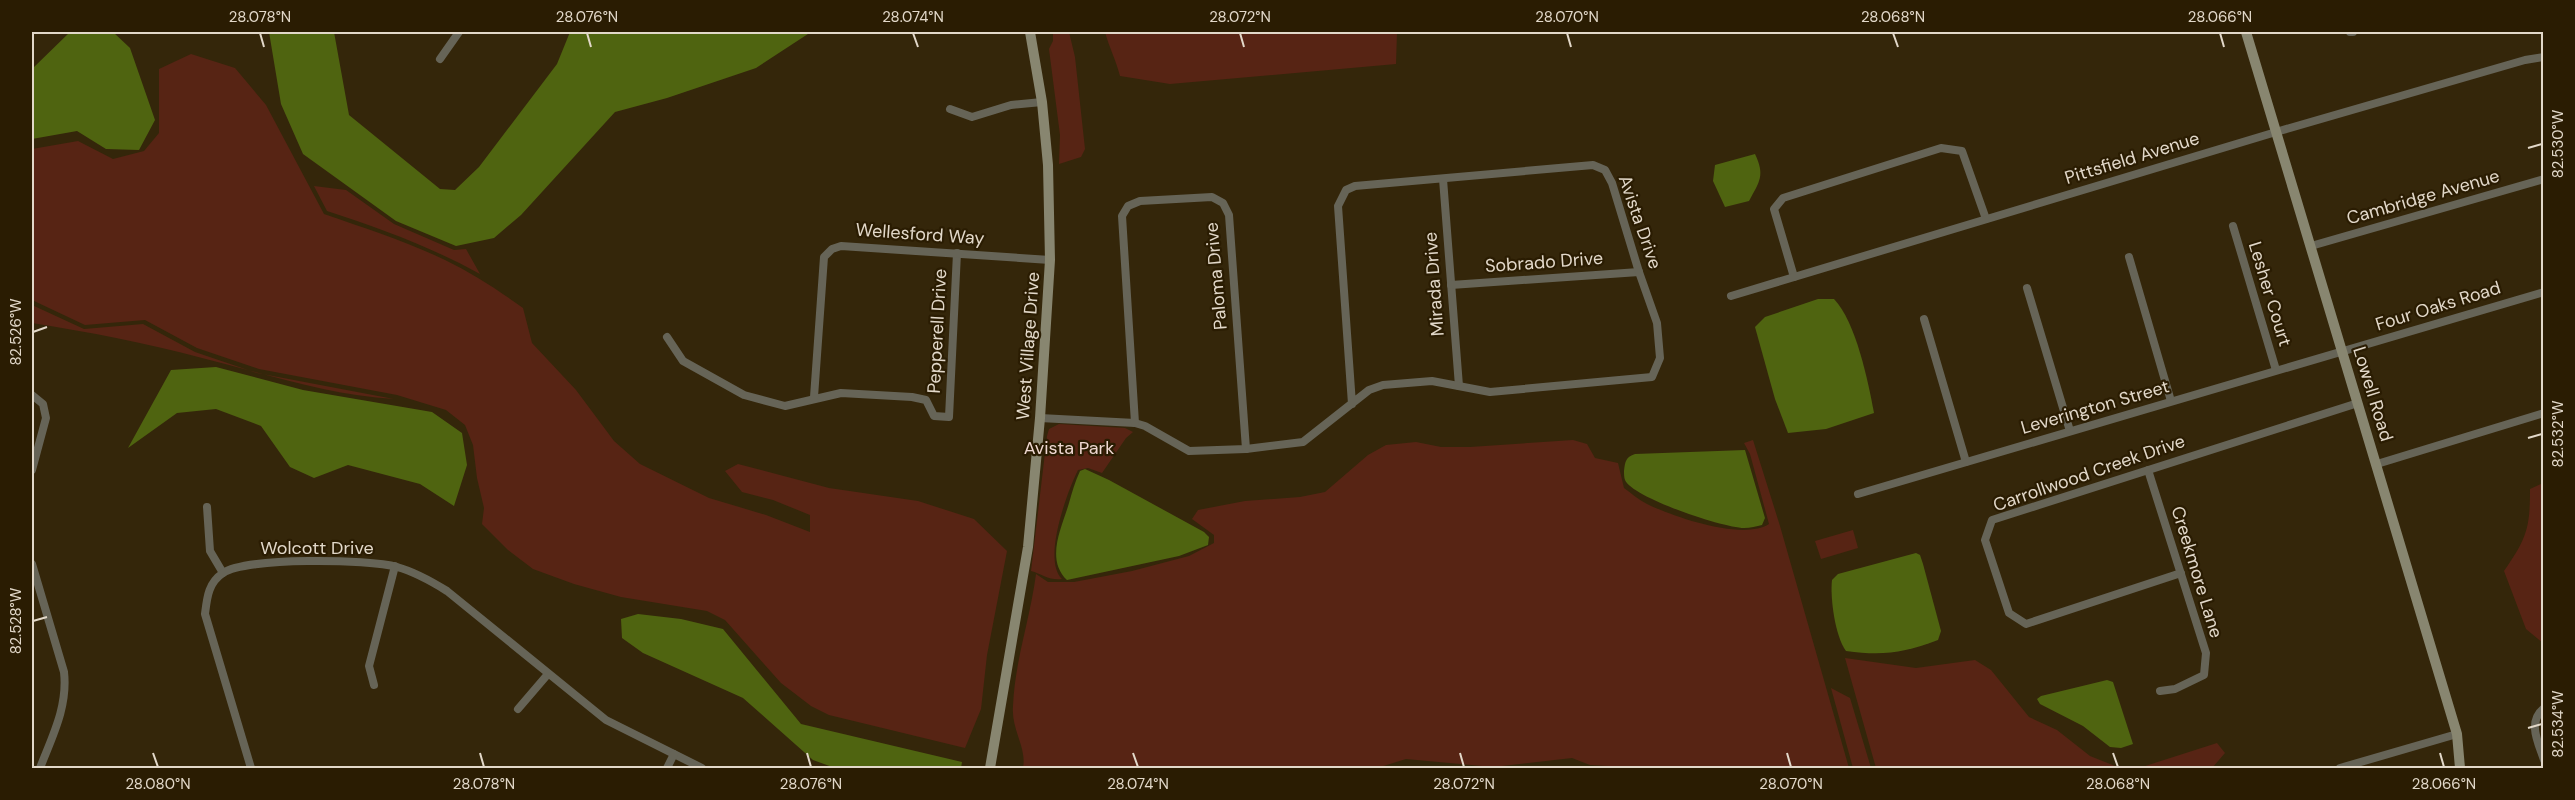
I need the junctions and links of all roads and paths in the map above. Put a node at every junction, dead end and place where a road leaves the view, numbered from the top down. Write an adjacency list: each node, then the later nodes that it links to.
1 (459, 32): 5 (street)
2 (1030, 32): 6 (street, West Village Drive)
3 (2246, 32): 8 (street, Lowell Road)
4 (2544, 57): 8 (street, Pittsfield Avenue)
5 (440, 59)
6 (1042, 102): 7 (street); 16 (street, West Village Drive)
7 (950, 108)
8 (2276, 132): 11 (street, Pittsfield Avenue); 13 (street, Lowell Road)
9 (1443, 179): 17 (street, Avista Drive); 19 (street, Mirada Drive); 32 (street, Avista Drive)
10 (2544, 179): 13 (street, Cambridge Avenue)
11 (1986, 219): 18 (street, Pittsfield Avenue); 18 (street)
12 (2232, 226): 26 (street, Lesher Court)
13 (2311, 246): 25 (street, Lowell Road)
14 (957, 253): 16 (street, Wellesford Way); 29 (street, Wellesford Way); 29 (street, Pepperell Drive)
15 (2129, 258): 30 (street)
16 (1050, 260): 34 (street, West Village Drive)
17 (1639, 272): 19 (street, Sobrado Drive); 27 (street, Avista Drive)
18 (1794, 277): 22 (street, Pittsfield Avenue)
19 (1451, 285): 27 (street, Mirada Drive)
20 (2027, 288): 36 (street)
21 (2544, 292): 25 (street, Four Oaks Road)
22 (1731, 296)
23 (1924, 319): 38 (street)
24 (667, 337): 29 (street, Pepperell Drive)
25 (2343, 353): 26 (street, Leverington Street); 31 (street, Lowell Road)
26 (2276, 370): 30 (street, Leverington Street)
27 (1459, 386): 32 (street, Avista Drive)
28 (32, 395): 41 (street)
29 (814, 398)
30 (2171, 402): 36 (street, Leverington Street)
31 (2358, 403): 39 (street, Lowell Road); 40 (street, Carrollwood Creek Drive)
32 (1352, 404): 37 (street, Avista Drive)
33 (2544, 413): 39 (street)
34 (1040, 417): 35 (street, Avista Drive); 60 (street, West Village Drive)
35 (1135, 423): 37 (street, Avista Drive); 37 (street, Paloma Drive)
36 (2070, 431): 38 (street, Leverington Street)
37 (1246, 449)
38 (1966, 462): 42 (street, Leverington Street)
39 (2376, 464): 53 (street, Lowell Road)
40 (2148, 470): 47 (street, Creekmore Lane); 47 (street, Carrollwood Creek Drive)
41 (32, 471)
42 (1858, 494)
43 (207, 507): 46 (street)
44 (32, 564): 56 (street)
45 (395, 566): 46 (street, Wolcott Drive); 48 (street, Wolcott Drive); 49 (street)
46 (223, 573): 57 (street)
47 (2181, 573): 50 (street, Creekmore Lane)
48 (548, 674): 52 (street); 54 (street, Wolcott Drive)
49 (374, 685)
50 (2160, 691)
51 (2544, 708): 55 (street)
52 (518, 709)
53 (2457, 734): 61 (street); 62 (street, Lowell Road)
54 (674, 754): 58 (street); 59 (street, Wolcott Drive)
55 (2544, 760)
56 (40, 768)
57 (251, 768)
58 (667, 768)
59 (702, 768)
60 (990, 768)
61 (2340, 768)
62 (2460, 768)

